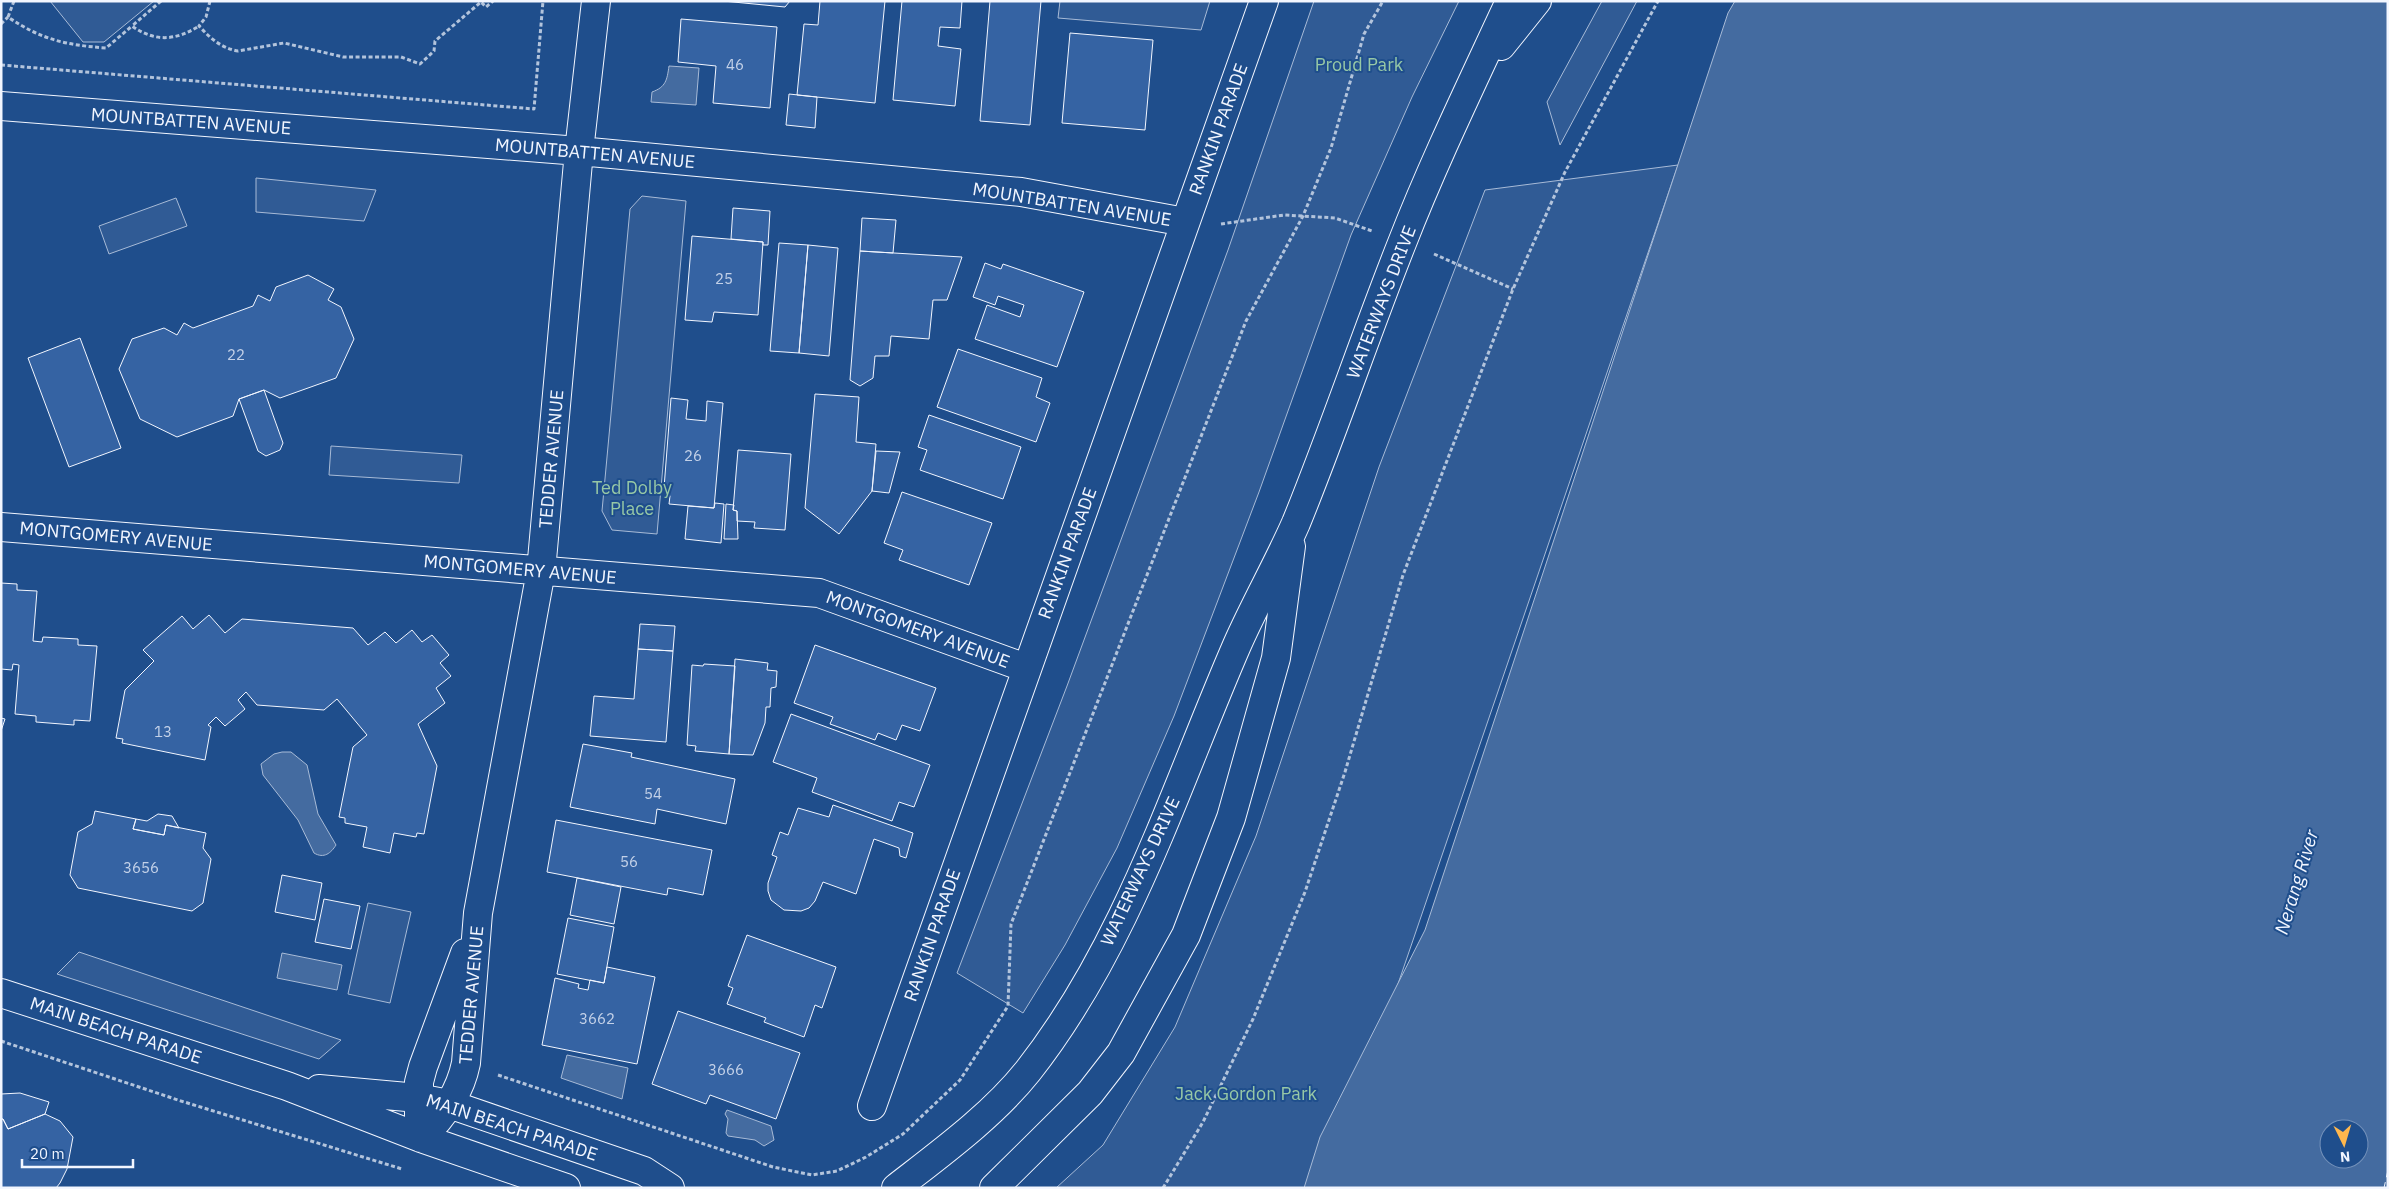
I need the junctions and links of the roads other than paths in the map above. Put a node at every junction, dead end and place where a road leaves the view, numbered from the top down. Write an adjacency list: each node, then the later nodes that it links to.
1 (596, 1): 7 (street, TEDDER AVENUE)
2 (1264, 1): 8 (street, RANKIN PARADE)
3 (1510, 1): 5 (street, WATERWAYS DRIVE)
4 (1537, 1): 5 (street, WATERWAYS DRIVE)
5 (1474, 80): 10 (street, WATERWAYS DRIVE)
6 (1, 106): 7 (street, MOUNTBATTEN AVENUE)
7 (580, 151): 8 (street, MOUNTBATTEN AVENUE); 11 (street, TEDDER AVENUE)
8 (1185, 222): 12 (street, RANKIN PARADE)
9 (1, 527): 11 (street, MONTGOMERY AVENUE)
10 (1294, 527): 22 (street, WATERWAYS DRIVE); 23 (street, WATERWAYS DRIVE)
11 (541, 571): 12 (street, MONTGOMERY AVENUE); 13 (street, TEDDER AVENUE)
12 (1026, 668): 18 (street, RANKIN PARADE)
13 (478, 913): 16 (street, TEDDER AVENUE); 17 (street, TEDDER AVENUE)
14 (1, 993): 15 (street, MAIN BEACH PARADE)
15 (287, 1086): 16 (street, MAIN BEACH PARADE); 19 (street, MAIN BEACH PARADE)
16 (418, 1098): 17 (street, MAIN BEACH PARADE); 19 (street, TEDDER AVENUE)
17 (449, 1104): 19 (street, TEDDER AVENUE); 21 (street, MAIN BEACH PARADE)
18 (872, 1106)
19 (422, 1138): 20 (street, MAIN BEACH PARADE)
20 (566, 1188)
21 (670, 1188)
22 (896, 1188)
23 (994, 1188)

